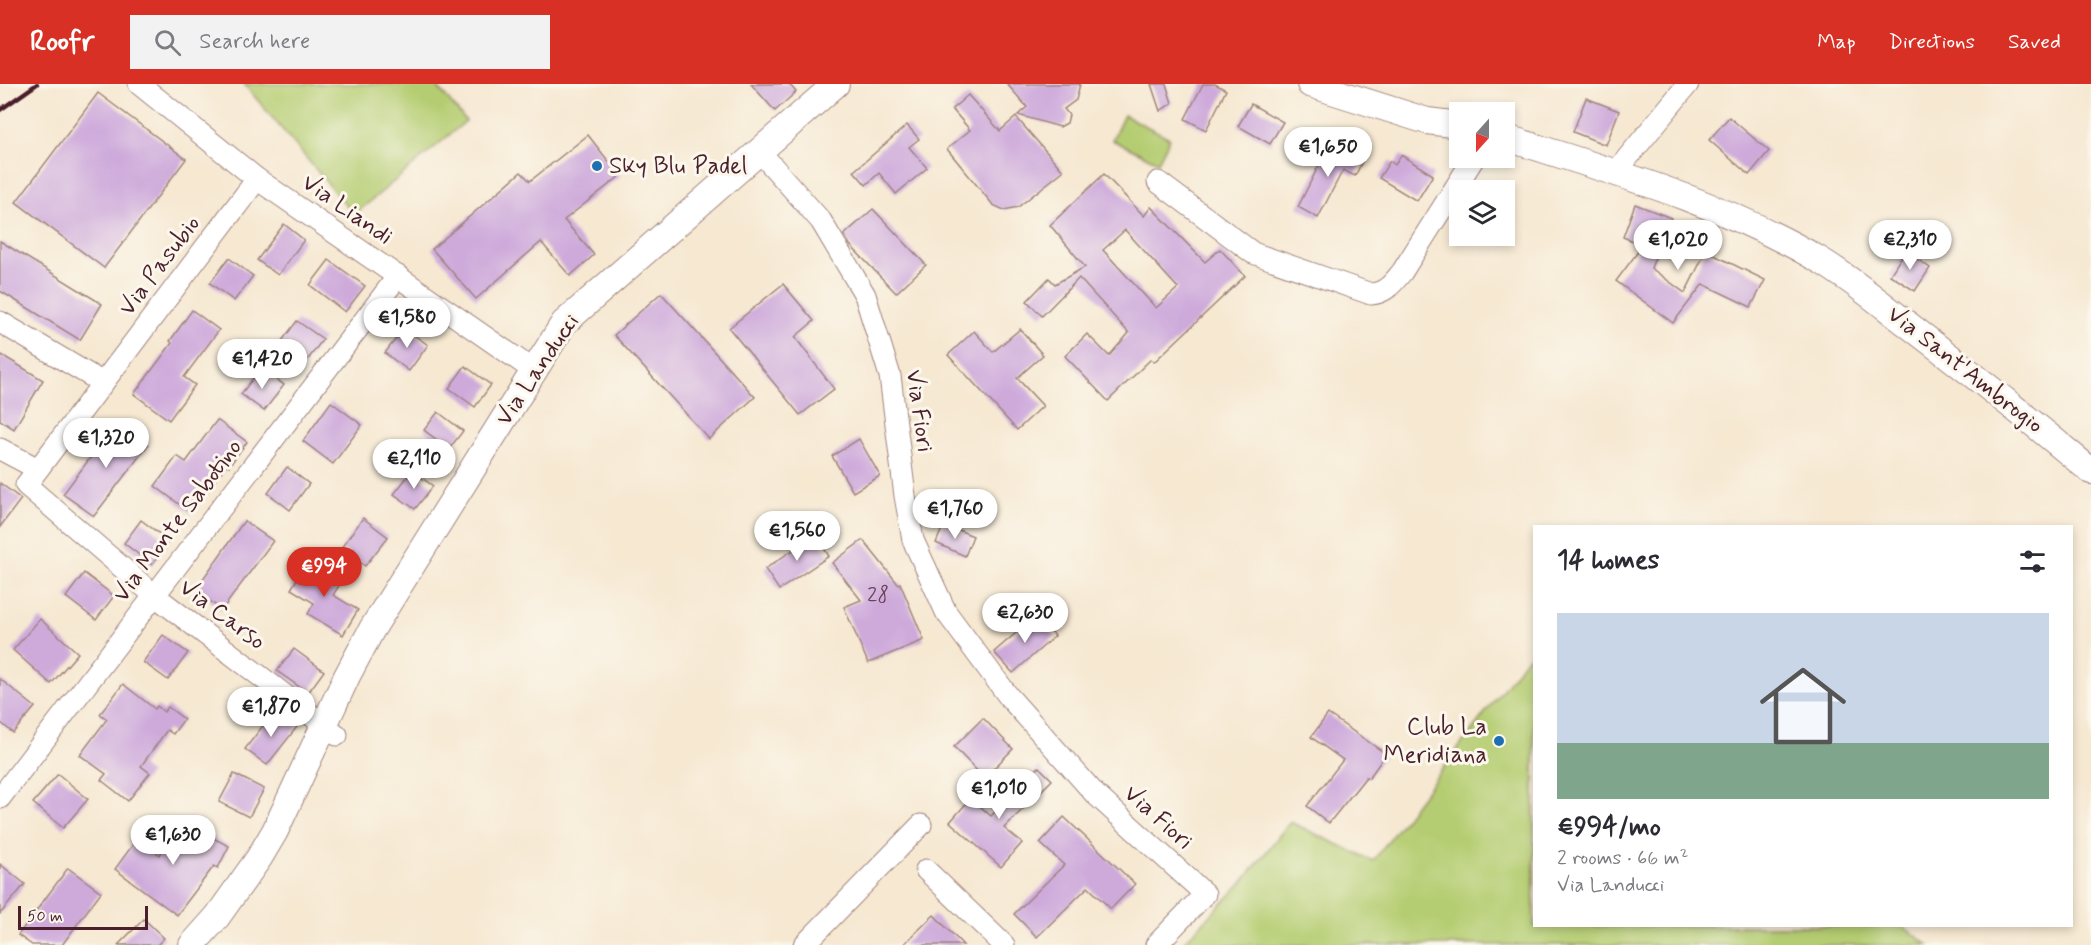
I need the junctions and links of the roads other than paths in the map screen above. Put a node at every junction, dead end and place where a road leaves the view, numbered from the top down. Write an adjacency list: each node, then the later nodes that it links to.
1 (139, 84): 10 (street, Via Liandi)
2 (836, 84): 7 (street, Via Landucci)
3 (1310, 84): 5 (street)
4 (1688, 84): 9 (street)
5 (1449, 124)
6 (1515, 141): 9 (street, Via Sant'Ambrogio)
7 (760, 152): 14 (street, Via Landucci); 27 (street, Via Fiori)
8 (1468, 168): 11 (street)
9 (1615, 173): 17 (street, Via Sant'Ambrogio)
10 (258, 179): 12 (street, Via Liandi); 15 (street, Via Pasubio)
11 (1158, 182)
12 (398, 276): 14 (street, Via Liandi); 19 (street, Via Monte Sabotino)
13 (0, 322): 15 (street)
14 (533, 370): 20 (street, Via Landucci)
15 (103, 384): 18 (street, Via Pasubio)
16 (0, 449): 18 (street, Via Carso)
17 (2091, 471)
18 (32, 477): 19 (street, Via Carso)
19 (154, 595): 20 (street, Via Carso); 21 (street, Via Monte Sabotino)
20 (331, 730): 24 (street, Via Landucci)
21 (0, 798)
22 (921, 825): 25 (street)
23 (926, 870): 26 (street)
24 (192, 945)
25 (804, 945)
26 (1004, 945)
27 (1156, 945)

